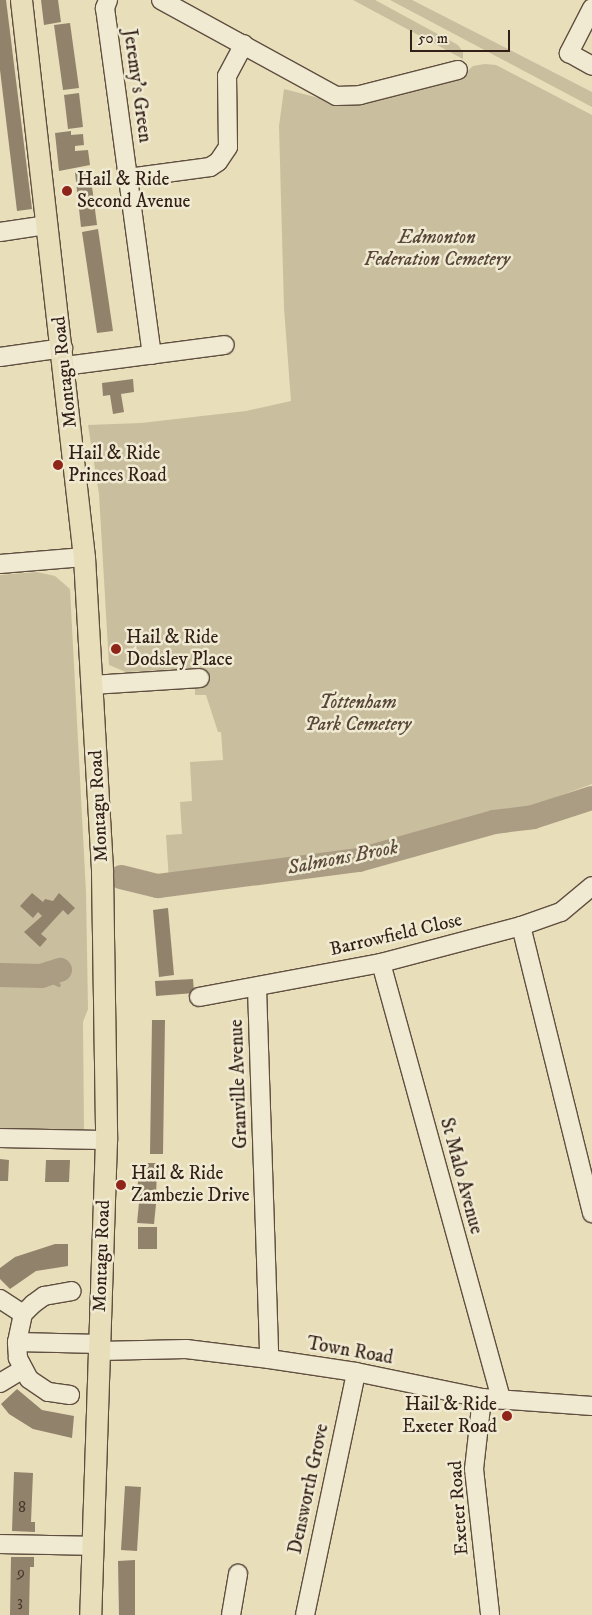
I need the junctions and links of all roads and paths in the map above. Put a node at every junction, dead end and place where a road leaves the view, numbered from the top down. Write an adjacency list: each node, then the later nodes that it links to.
1 (21, 0): 9 (main road, Montagu Road)
2 (108, 0): 8 (street, Jeremy's Green)
3 (161, 0): 5 (street)
4 (592, 8): 6 (street)
5 (244, 44): 7 (street); 8 (street)
6 (592, 66)
7 (458, 70)
8 (128, 178): 12 (street, Jeremy's Green)
9 (48, 225): 10 (street); 13 (main road, Montagu Road)
10 (0, 232)
11 (225, 345): 12 (street)
12 (152, 354): 13 (street)
13 (64, 357): 14 (street); 15 (main road, Montagu Road)
14 (0, 358)
15 (84, 557): 16 (street); 18 (main road, Montagu Road)
16 (0, 564)
17 (200, 678): 18 (street)
18 (94, 685): 25 (main road, Montagu Road)
19 (592, 886): 20 (street, Barrowfield Close)
20 (521, 926): 21 (street, Barrowfield Close); 26 (street)
21 (381, 963): 22 (street, Barrowfield Close); 39 (street, St Malo Avenue)
22 (257, 988): 23 (street, Barrowfield Close); 33 (street, Granville Avenue)
23 (198, 997)
24 (0, 1138): 25 (street)
25 (106, 1140): 32 (main road, Montagu Road)
26 (586, 1167): 27 (street)
27 (592, 1213)
28 (72, 1291): 30 (street)
29 (0, 1299): 30 (street)
30 (23, 1314): 31 (street)
31 (16, 1342): 32 (street, Town Road); 34 (street)
32 (100, 1347): 33 (street, Town Road); 43 (main road, Montagu Road)
33 (269, 1359): 35 (street, Town Road)
34 (22, 1370): 36 (street); 37 (street)
35 (356, 1372): 38 (street, Town Road); 47 (street, Densworth Grove)
36 (0, 1383)
37 (70, 1395)
38 (482, 1398): 39 (street, Town Road); 48 (street, Exeter Road)
39 (501, 1400): 40 (street, Town Road)
40 (592, 1406): 41 (street)
41 (592, 1412)
42 (0, 1544): 43 (street)
43 (92, 1546): 45 (main road, Montagu Road)
44 (238, 1574): 46 (street)
45 (90, 1615)
46 (232, 1615)
47 (305, 1615)
48 (490, 1615)

